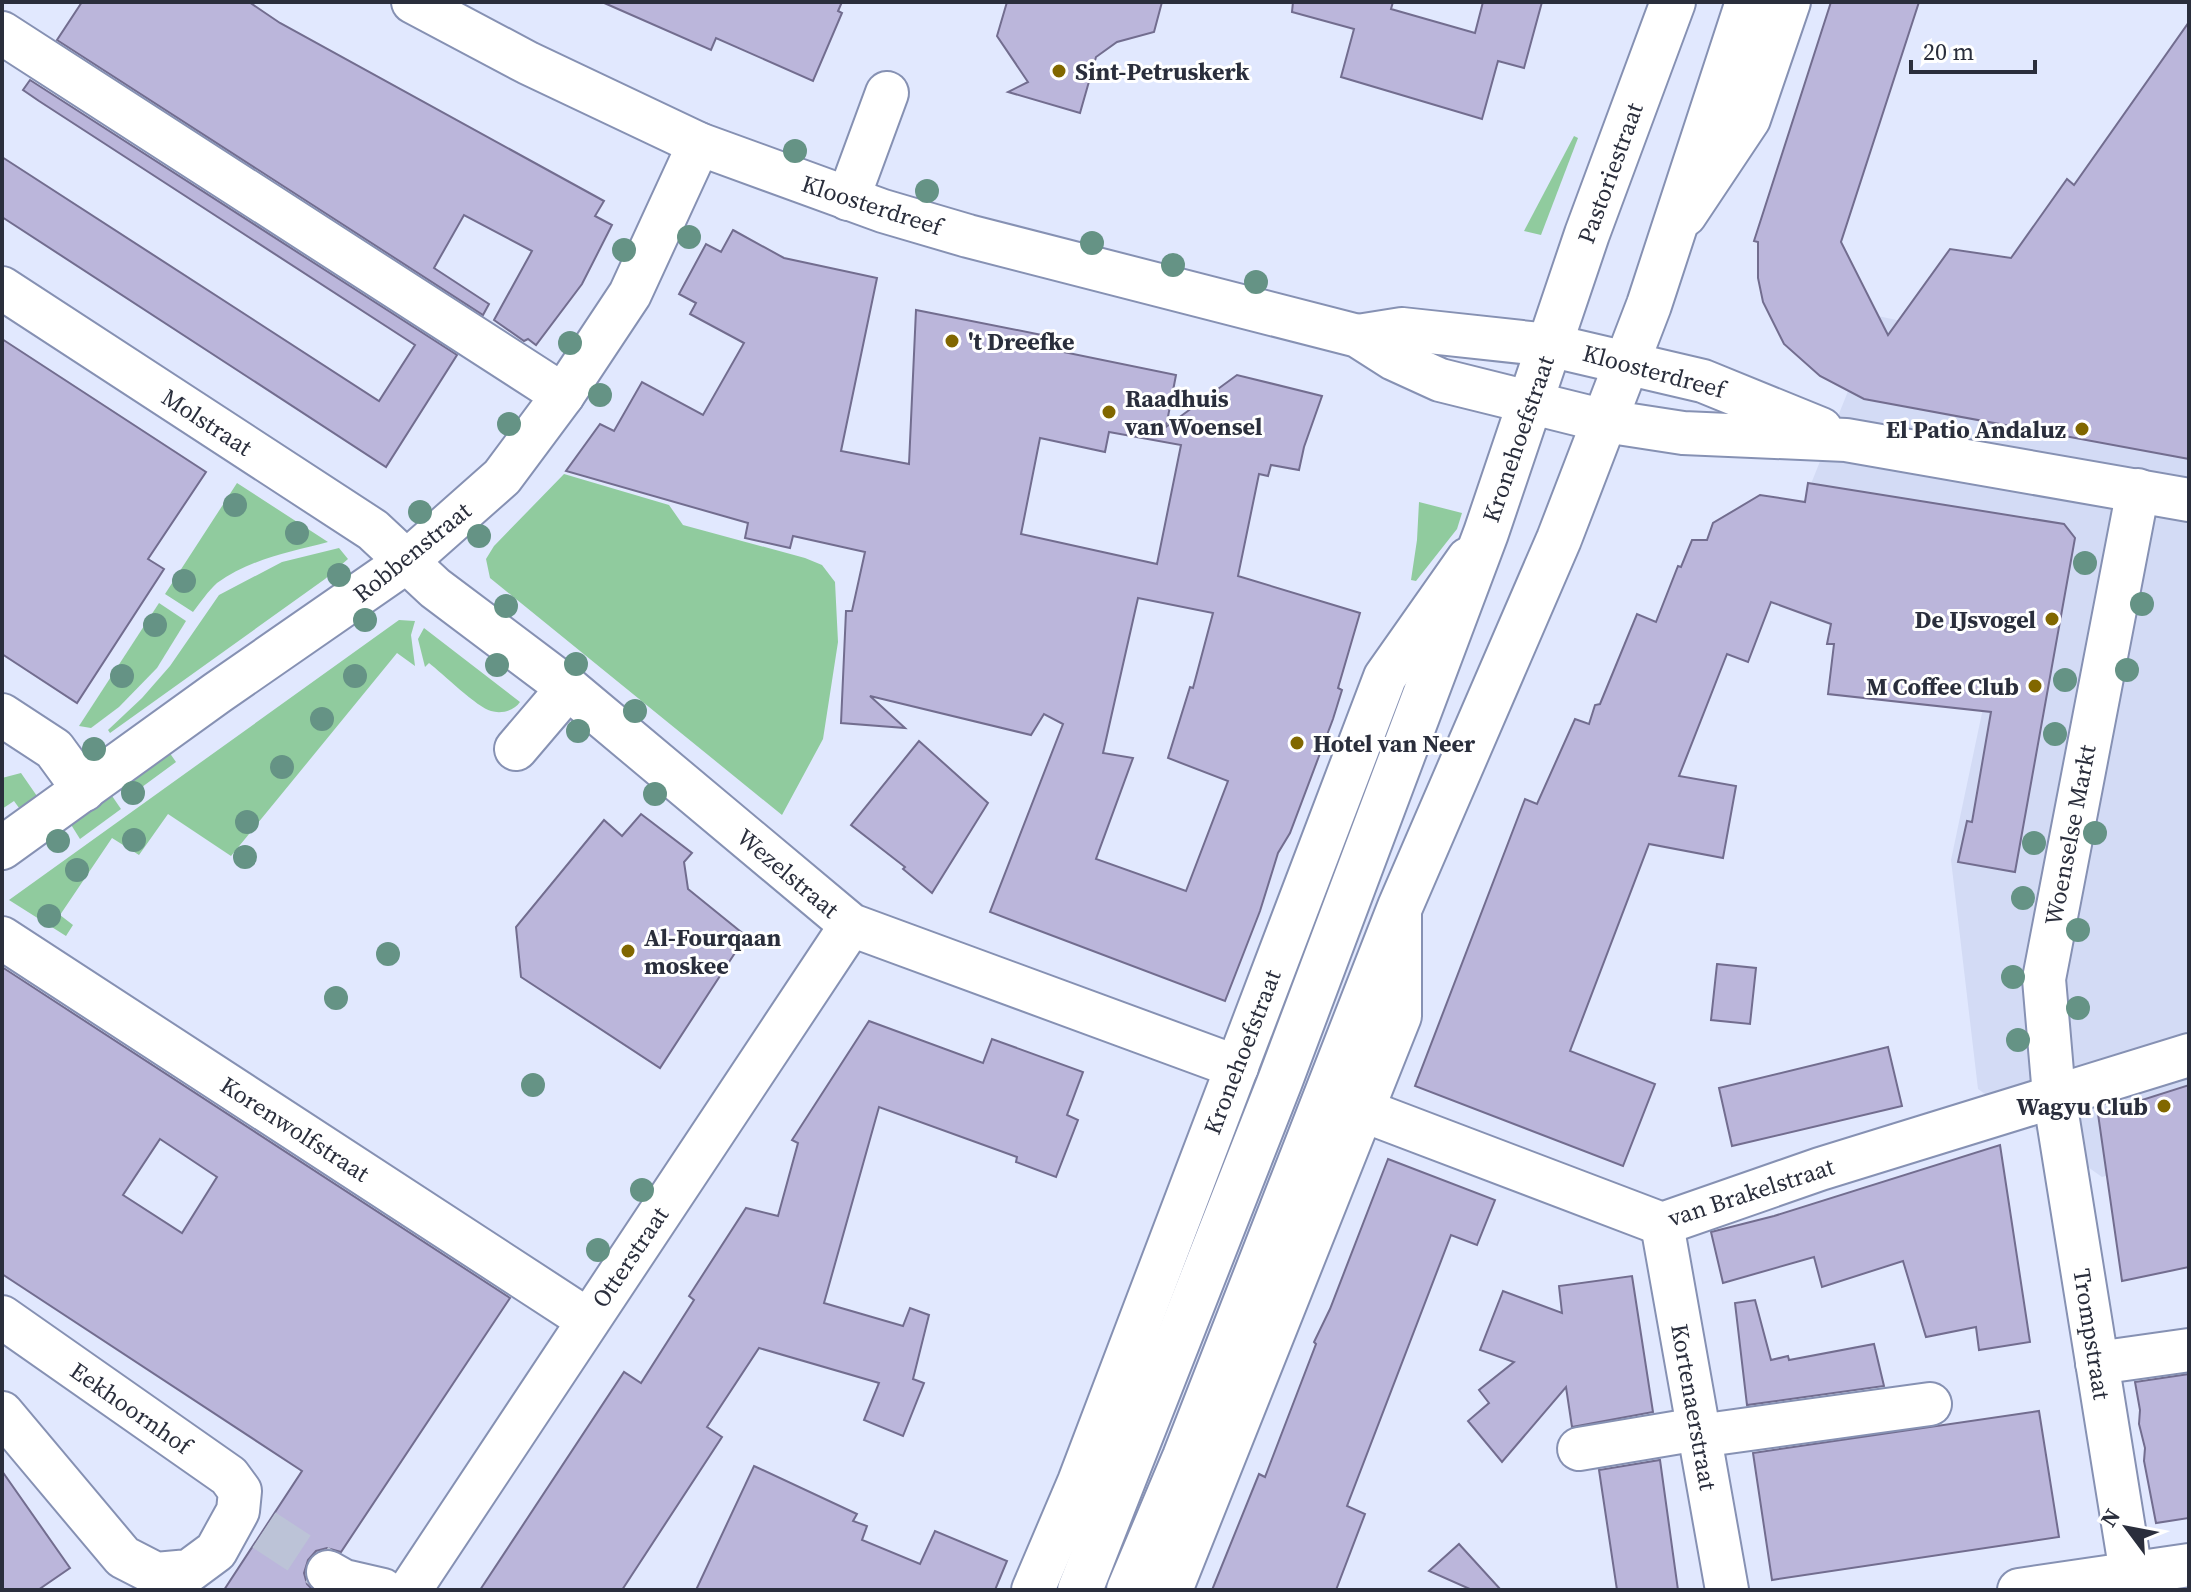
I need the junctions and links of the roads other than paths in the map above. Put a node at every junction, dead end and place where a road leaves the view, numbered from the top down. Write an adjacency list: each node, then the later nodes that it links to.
1 (413, 2): 7 (street, Kloosterdreef)
2 (1673, 2): 12 (main road, Pastoriestraat)
3 (1748, 2): 9 (main road)
4 (1789, 2): 9 (street)
5 (2, 33): 14 (street)
6 (887, 93): 8 (street)
7 (699, 144): 8 (street, Kloosterdreef); 14 (street, Robbenstraat)
8 (848, 199): 11 (street, Kloosterdreef)
9 (1673, 234): 13 (main road)
10 (2, 288): 21 (street, Molstraat)
11 (1358, 336): 12 (street, Kloosterdreef); 15 (street, Kloosterdreef)
12 (1549, 345): 13 (street, Kloosterdreef); 15 (main road, Kronehoefstraat)
13 (1628, 362): 16 (main road); 17 (street, Kloosterdreef)
14 (563, 395): 21 (street, Robbenstraat)
15 (1529, 403): 16 (street, Kloosterdreef); 20 (main road, Kronehoefstraat)
16 (1605, 421): 17 (street, Kloosterdreef); 27 (main road)
17 (1846, 440): 18 (street, Kloosterdreef)
18 (2138, 490): 19 (street); 32 (street, Woenselse Markt)
19 (2189, 500)
20 (1486, 533): 31 (street, Kronehoefstraat); 49 (main road, Kronehoefstraat)
21 (406, 562): 22 (street, Wezelstraat); 25 (street, Robbenstraat)
22 (568, 688): 24 (street); 28 (street, Wezelstraat)
23 (2, 715): 25 (street)
24 (516, 749)
25 (84, 790): 26 (street, Robbenstraat)
26 (2, 848)
27 (1400, 907): 33 (street); 50 (main road)
28 (851, 925): 31 (street, Wezelstraat); 36 (street, Otterstraat)
29 (2, 938): 36 (street, Korenwolfstraat)
30 (2189, 1055): 32 (street)
31 (1237, 1067): 48 (street, Kronehoefstraat)
32 (2054, 1095): 34 (street, van Brakelstraat); 38 (street, Trompstraat)
33 (1362, 1110): 34 (street, van Brakelstraat); 51 (street)
34 (1662, 1224): 41 (street, Kortenaerstraat)
35 (2, 1317): 40 (street, Eekhoornhof)
36 (588, 1320): 47 (street, Otterstraat)
37 (2189, 1350): 38 (street)
38 (2097, 1363): 45 (street, Trompstraat)
39 (1930, 1404): 41 (street)
40 (2, 1413)
41 (1699, 1432): 42 (street); 52 (street, Kortenaerstraat)
42 (1579, 1449)
43 (2189, 1565): 45 (street)
44 (328, 1572): 46 (street)
45 (2131, 1573): 53 (street)
46 (383, 1590)
47 (410, 1590)
48 (1033, 1590)
49 (1080, 1590)
50 (1129, 1590)
51 (1171, 1590)
52 (1727, 1590)
53 (2019, 1590)

